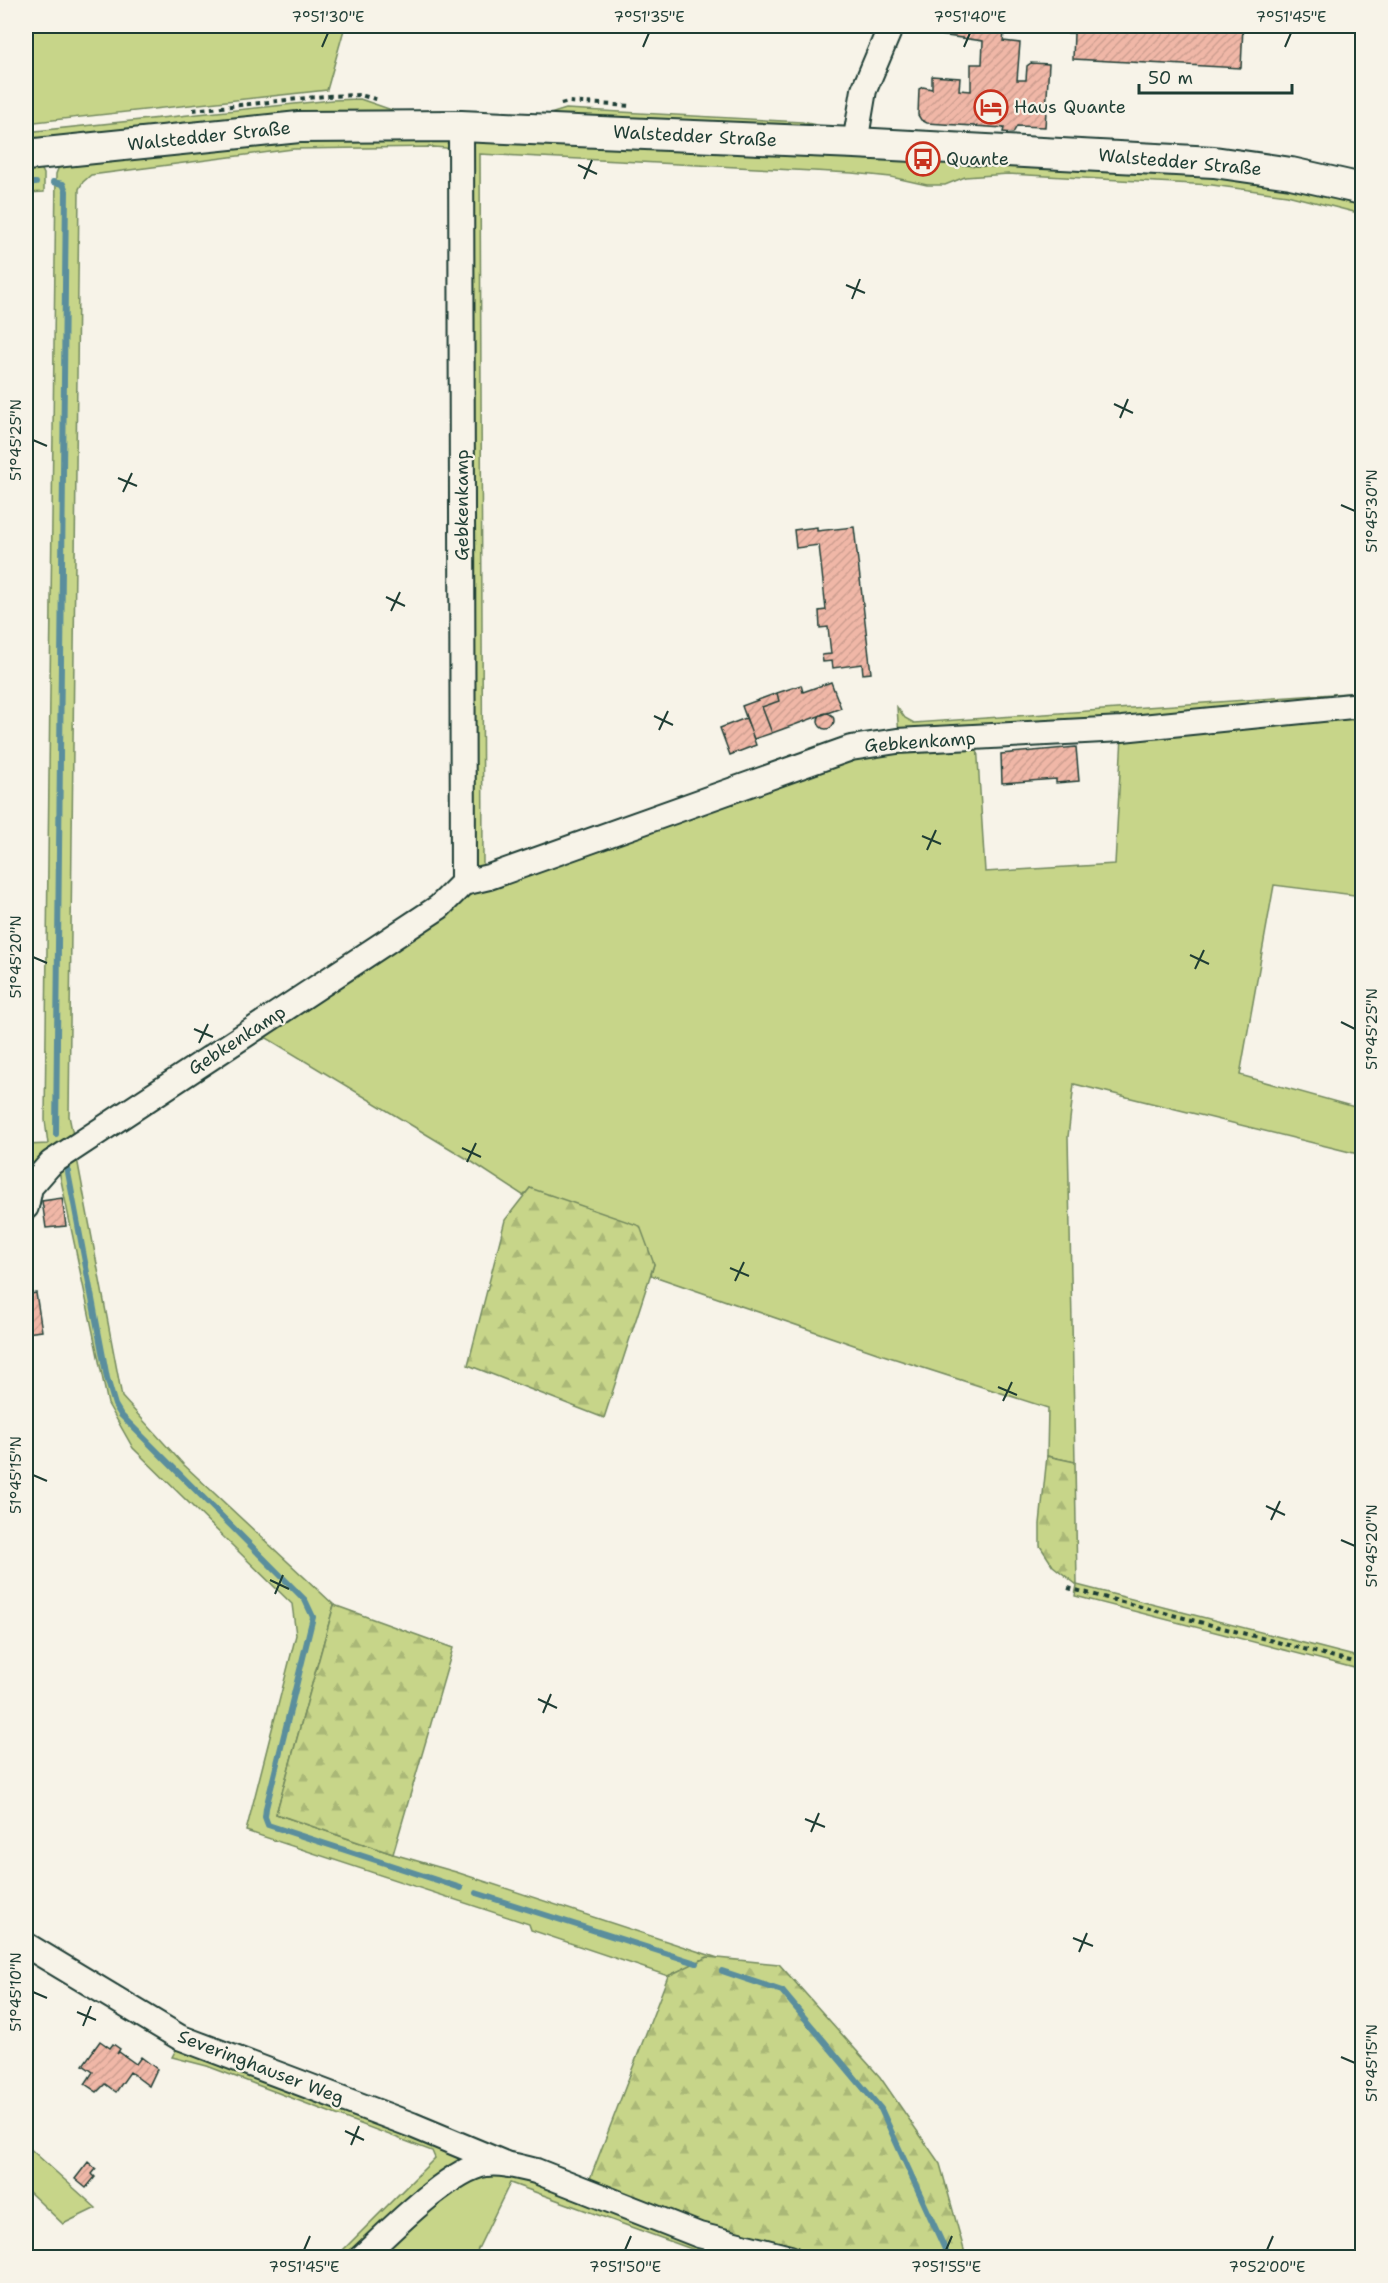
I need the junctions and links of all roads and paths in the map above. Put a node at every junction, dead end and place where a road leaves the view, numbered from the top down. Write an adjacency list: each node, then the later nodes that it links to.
1 (891, 26): 3 (street)
2 (461, 126): 3 (main road, Walstedder Straße); 4 (main road, Walstedder Straße); 7 (street, Gebkenkamp)
3 (855, 143): 5 (main road, Walstedder Straße)
4 (26, 155)
5 (1362, 189)
6 (1362, 705): 7 (street, Gebkenkamp)
7 (463, 883): 8 (street, Gebkenkamp)
8 (26, 1207)
9 (1068, 1588): 10 (path)
10 (1362, 1664)
11 (26, 1945): 12 (street, Severinghauser Weg)
12 (508, 2164): 13 (street, Severinghauser Weg); 14 (street, Severinghauser Weg)
13 (362, 2258)
14 (790, 2258)

